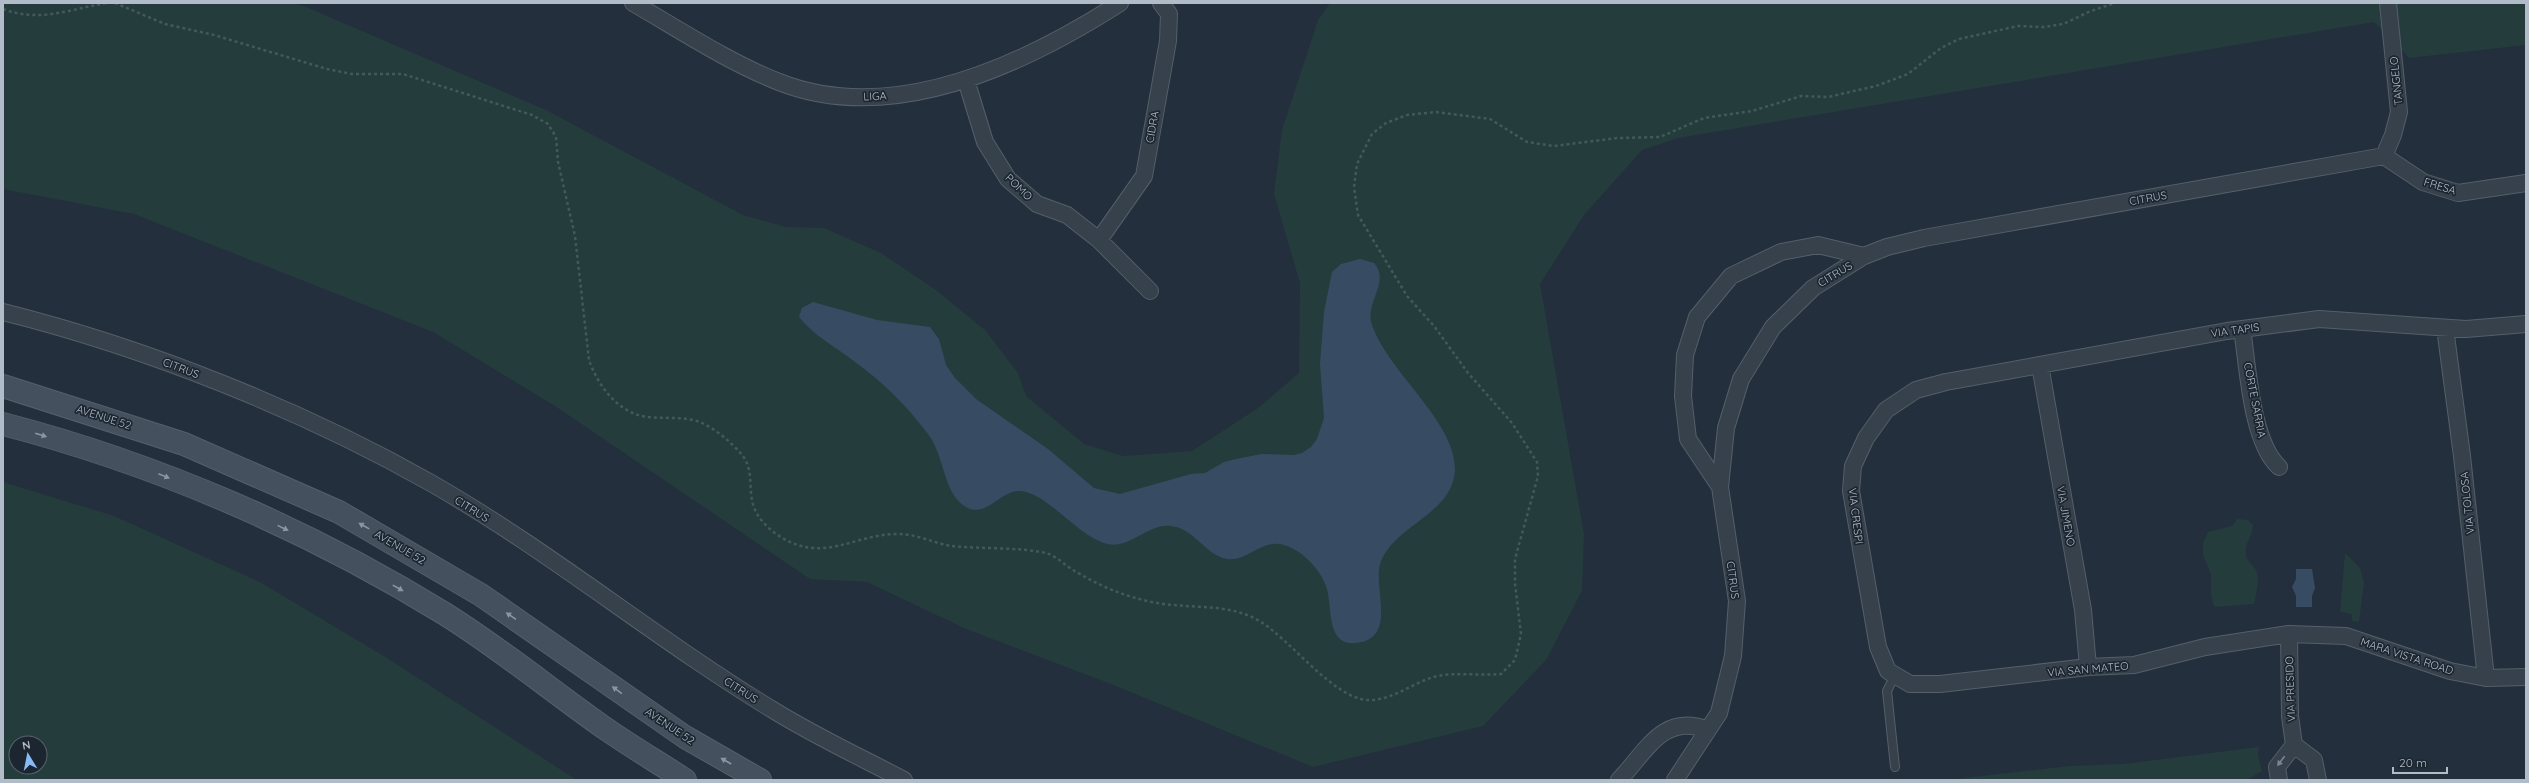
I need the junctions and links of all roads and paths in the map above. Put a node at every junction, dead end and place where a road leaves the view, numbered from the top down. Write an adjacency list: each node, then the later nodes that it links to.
1 (107, 3): 8 (path)
2 (114, 3): 6 (path)
3 (632, 3): 9 (street, LIGA)
4 (1120, 3): 9 (street, LIGA)
5 (1161, 3): 12 (street, CIDRA)
6 (2115, 3)
7 (2388, 3): 10 (street, TANGELO)
8 (3, 9)
9 (966, 80): 12 (street, POMO)
10 (2384, 156): 11 (street, FRESA); 13 (street, CITRUS)
11 (2526, 184)
12 (1099, 240): 14 (street, POMO)
13 (1864, 256): 24 (street, CITRUS); 24 (street)
14 (1150, 291)
15 (3, 312): 35 (street, CITRUS)
16 (2526, 324): 17 (street, VIA TAPIS)
17 (2445, 328): 18 (street, VIA TAPIS); 29 (street, VIA TOLOSA)
18 (2242, 329): 19 (street, VIA TAPIS); 23 (street, CORTE SARRIA)
19 (2040, 365): 20 (street, VIA TAPIS); 26 (street, VIA JIMENO)
20 (1946, 382): 27 (street, VIA CRESPI)
21 (3, 386): 34 (main road, AVENUE 52, one-way to 21)
22 (3, 424): 33 (main road, one-way to 33)
23 (2279, 467)
24 (1720, 487): 30 (street, CITRUS)
25 (2289, 634): 26 (street, VIA SAN MATEO); 29 (street, MARA VISTA ROAD); 31 (street, VIA PRESIDO)
26 (2088, 667): 27 (street, VIA SAN MATEO)
27 (1891, 673): 32 (lane)
28 (2526, 677): 29 (street, MARA VISTA ROAD)
29 (2486, 678)
30 (1708, 730): 36 (street); 37 (street, CITRUS)
31 (2294, 745): 38 (street, one-way to 38); 39 (street)
32 (1895, 767)
33 (685, 780)
34 (760, 780)
35 (904, 780)
36 (1619, 780)
37 (1675, 780)
38 (2280, 780)
39 (2318, 780)

